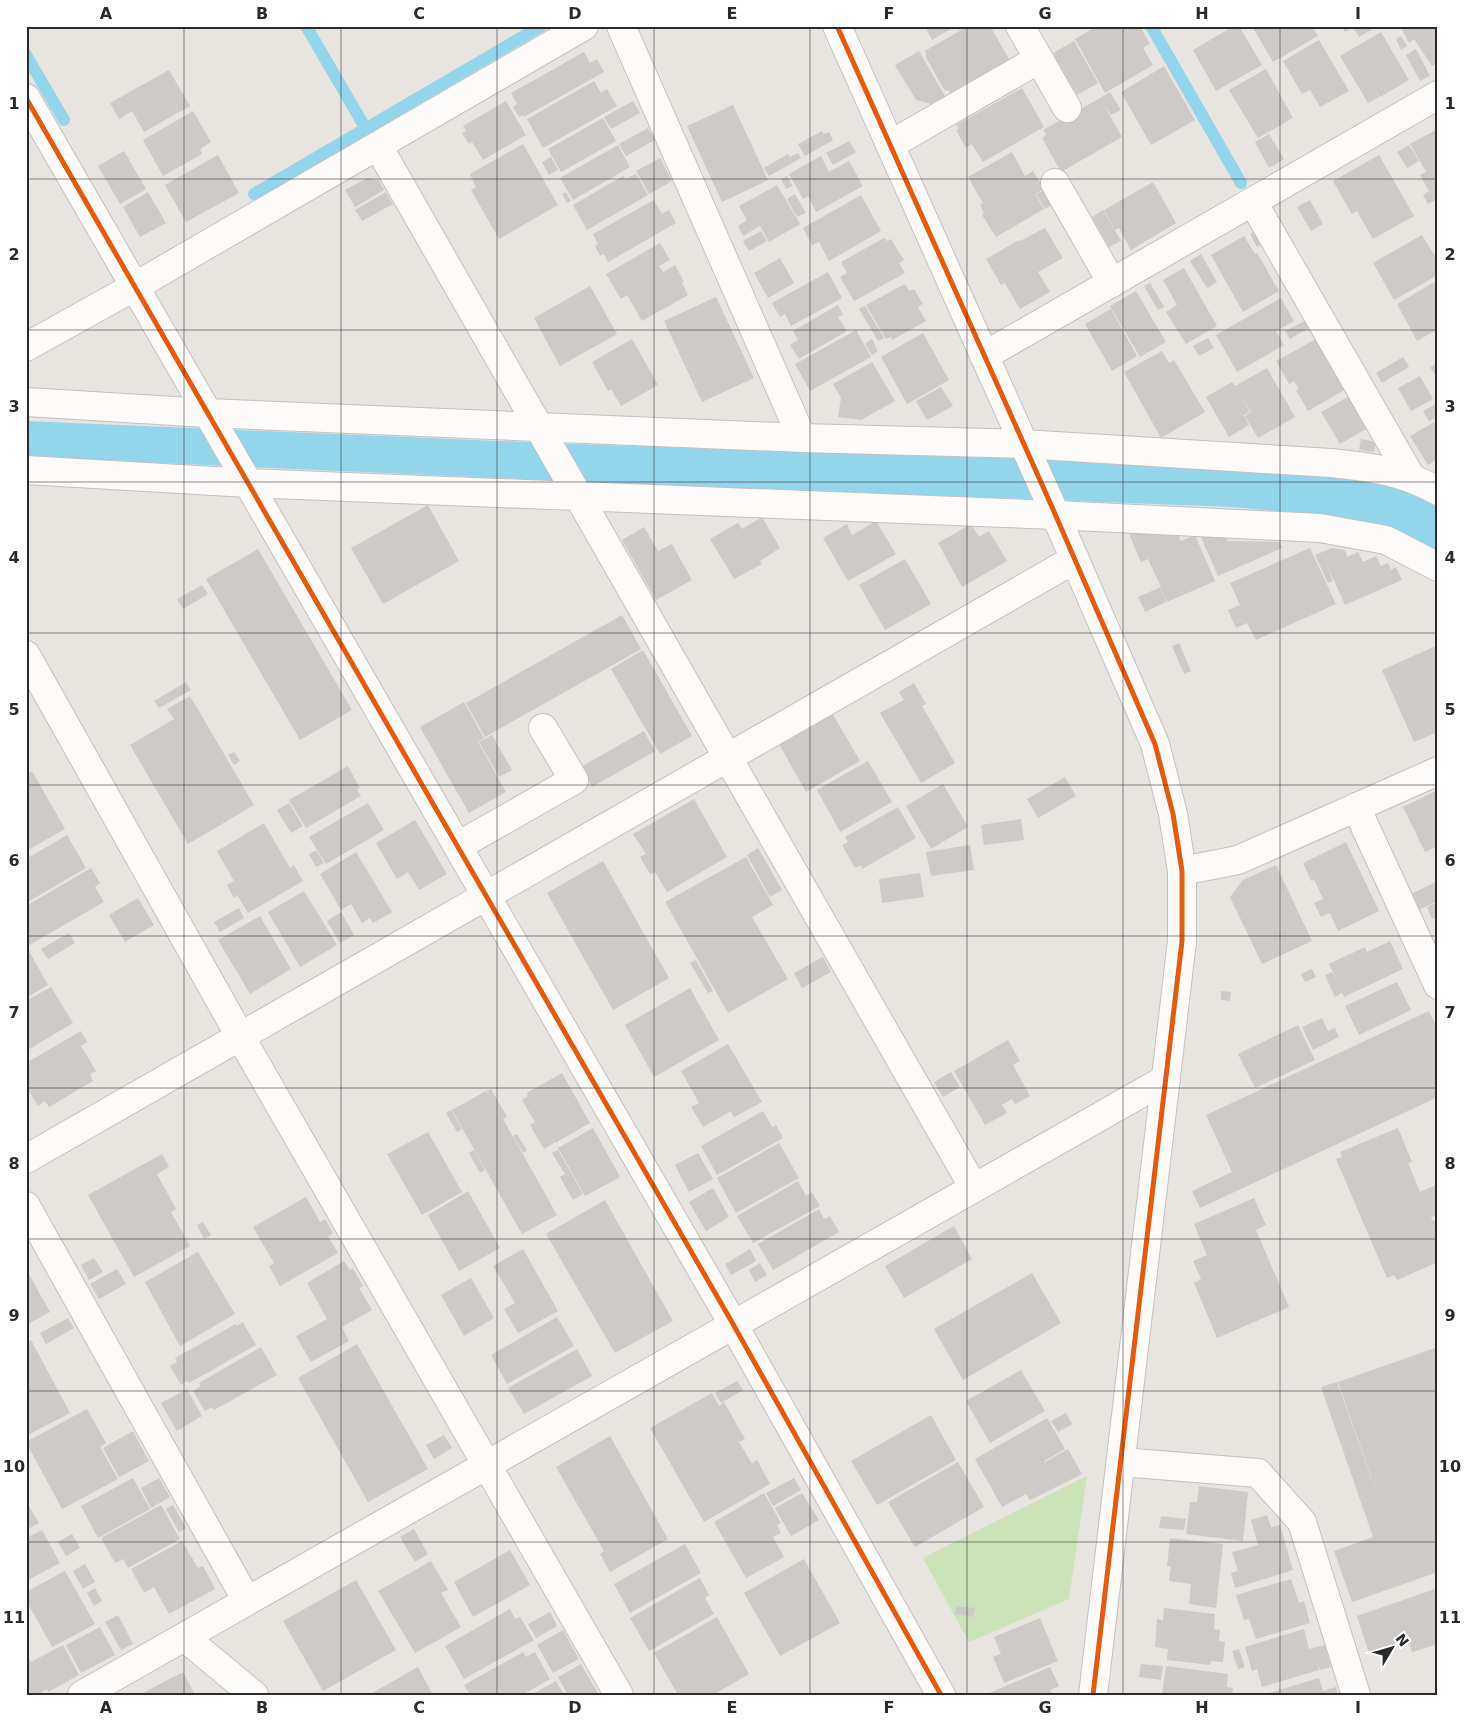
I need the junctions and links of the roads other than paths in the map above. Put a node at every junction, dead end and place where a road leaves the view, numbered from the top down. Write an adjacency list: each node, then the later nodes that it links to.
1 (584, 26): 10 (street)
2 (622, 26): 20 (street)
3 (837, 26): 9 (street)
4 (1020, 26): 5 (street)
5 (1039, 59): 8 (street); 9 (street)
6 (1438, 95): 12 (street)
7 (26, 98): 14 (street)
8 (1067, 108)
9 (890, 145): 16 (street)
10 (378, 146): 14 (street); 19 (street)
11 (1055, 183): 13 (street)
12 (1253, 202): 13 (street); 24 (street)
13 (1112, 282): 16 (street)
14 (134, 287): 15 (street); 18 (street)
15 (26, 347)
16 (984, 356): 21 (street)
17 (26, 402): 18 (street)
18 (210, 418): 19 (street); 23 (street)
19 (540, 431): 20 (street); 25 (street)
20 (802, 438): 21 (street)
21 (1025, 449): 24 (street); 27 (street)
22 (26, 470): 23 (street)
23 (244, 476): 25 (street); 35 (street)
24 (1412, 479): 26 (street)
25 (574, 490): 27 (street); 32 (street)
26 (1438, 491)
27 (1053, 511): 28 (street); 29 (street)
28 (1074, 559): 32 (street); 36 (street)
29 (1438, 567)
30 (26, 655): 39 (street)
31 (543, 728): 35 (street)
32 (727, 758): 37 (street); 42 (street)
33 (1438, 771): 34 (street)
34 (1356, 807): 36 (street); 38 (street)
35 (458, 846): 37 (street)
36 (1182, 871): 40 (street)
37 (486, 895): 39 (street); 44 (street)
38 (1438, 984)
39 (240, 1036): 41 (street); 46 (street)
40 (1166, 1079): 42 (street); 45 (street)
41 (26, 1159)
42 (974, 1188): 44 (street)
43 (26, 1206): 47 (street)
44 (734, 1324): 46 (street); 52 (street)
45 (1121, 1462): 53 (street); 54 (street)
46 (488, 1466): 47 (street); 51 (street)
47 (248, 1601): 48 (street)
48 (184, 1637): 49 (street); 50 (street)
49 (82, 1695)
50 (254, 1695)
51 (619, 1695)
52 (941, 1695)
53 (1093, 1695)
54 (1356, 1695)

